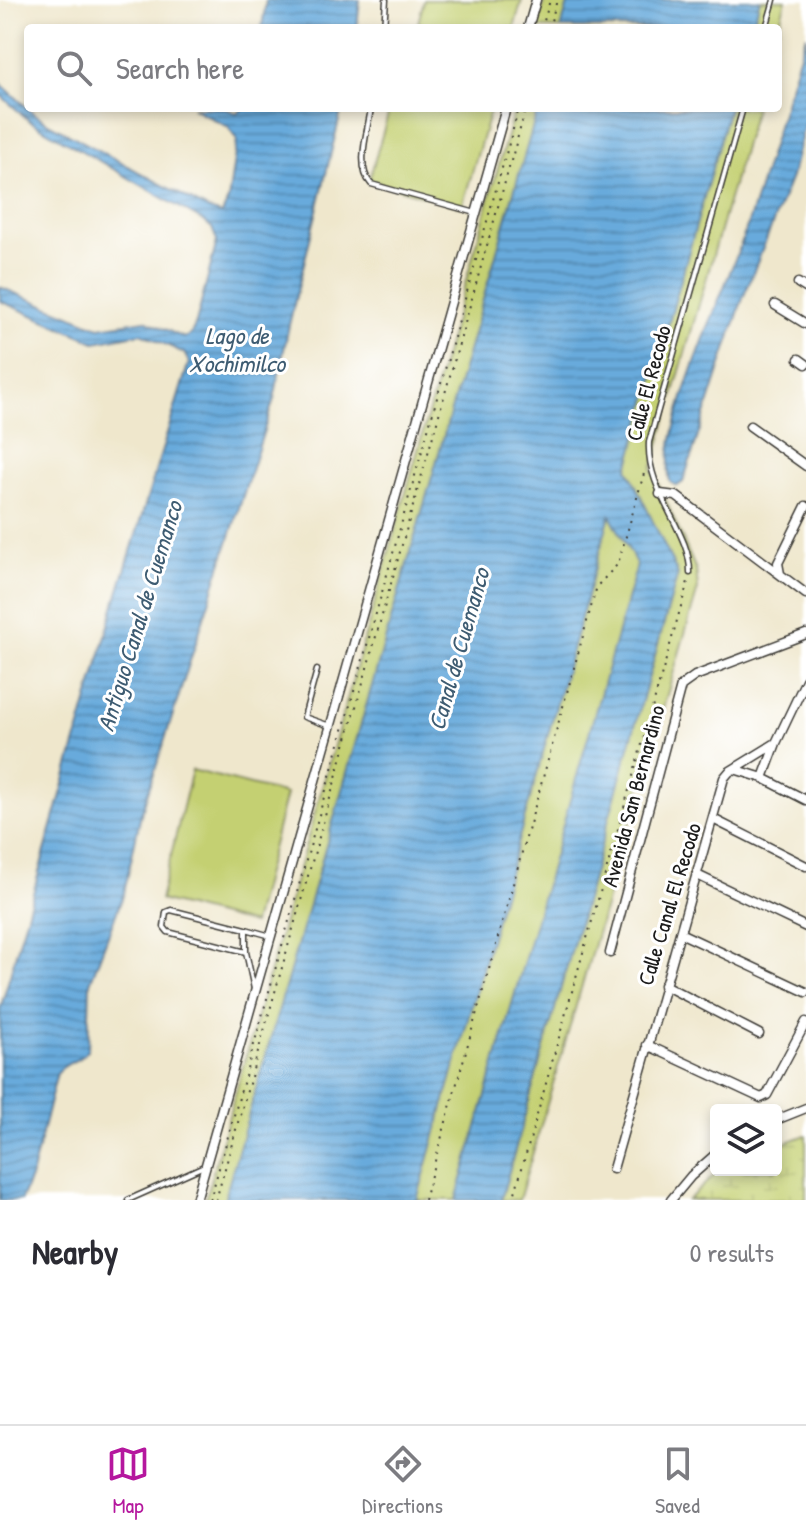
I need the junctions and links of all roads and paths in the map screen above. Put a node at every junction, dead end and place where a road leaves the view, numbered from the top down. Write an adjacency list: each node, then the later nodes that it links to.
1 (386, 0): 6 (lane)
2 (536, 0): 7 (street)
3 (550, 0): 8 (path)
4 (557, 0): 9 (path)
5 (774, 0): 10 (lane)
6 (384, 24)
7 (529, 24)
8 (543, 24)
9 (550, 24)
10 (767, 24)
11 (370, 112): 16 (lane)
12 (505, 112): 16 (street)
13 (518, 112): 57 (path)
14 (525, 112): 58 (path)
15 (742, 112): 20 (lane, Calle El Recodo)
16 (476, 213): 30 (street)
17 (775, 305): 18 (street)
18 (806, 324)
19 (750, 426): 21 (street)
20 (648, 457): 22 (lane, Calle El Recodo); 59 (path)
21 (806, 466)
22 (660, 494): 24 (lane, Calle El Recodo); 25 (street)
23 (806, 506): 25 (street)
24 (690, 573): 60 (path)
25 (780, 574): 26 (street)
26 (806, 594)
27 (806, 634): 43 (street, Avenida San Bernardino)
28 (317, 670): 30 (lane)
29 (806, 680): 31 (street)
30 (330, 726): 41 (street)
31 (776, 743): 32 (street); 33 (street)
32 (734, 769): 33 (street); 35 (street, Calle Canal El Recodo)
33 (763, 778): 34 (street)
34 (806, 800)
35 (713, 819): 36 (street); 37 (street, Calle Canal El Recodo)
36 (806, 866)
37 (697, 875): 38 (street); 40 (street, Calle Canal El Recodo)
38 (806, 927)
39 (246, 929): 41 (lane); 42 (lane); 42 (lane)
40 (680, 933): 44 (street, Calle Canal El Recodo); 45 (street)
41 (271, 936): 46 (street)
42 (246, 952): 46 (lane)
43 (610, 953)
44 (664, 985): 48 (street); 49 (street, Calle Canal El Recodo)
45 (806, 992)
46 (255, 993): 53 (street)
47 (806, 1022): 49 (street)
48 (759, 1034)
49 (647, 1045): 54 (street, Calle Canal El Recodo)
50 (806, 1108): 51 (street)
51 (782, 1118)
52 (710, 1159): 61 (street)
53 (206, 1165): 55 (lane); 56 (street)
54 (613, 1169)
55 (128, 1200)
56 (196, 1200)
57 (210, 1200)
58 (216, 1200)
59 (424, 1200)
60 (513, 1200)
61 (671, 1200)

